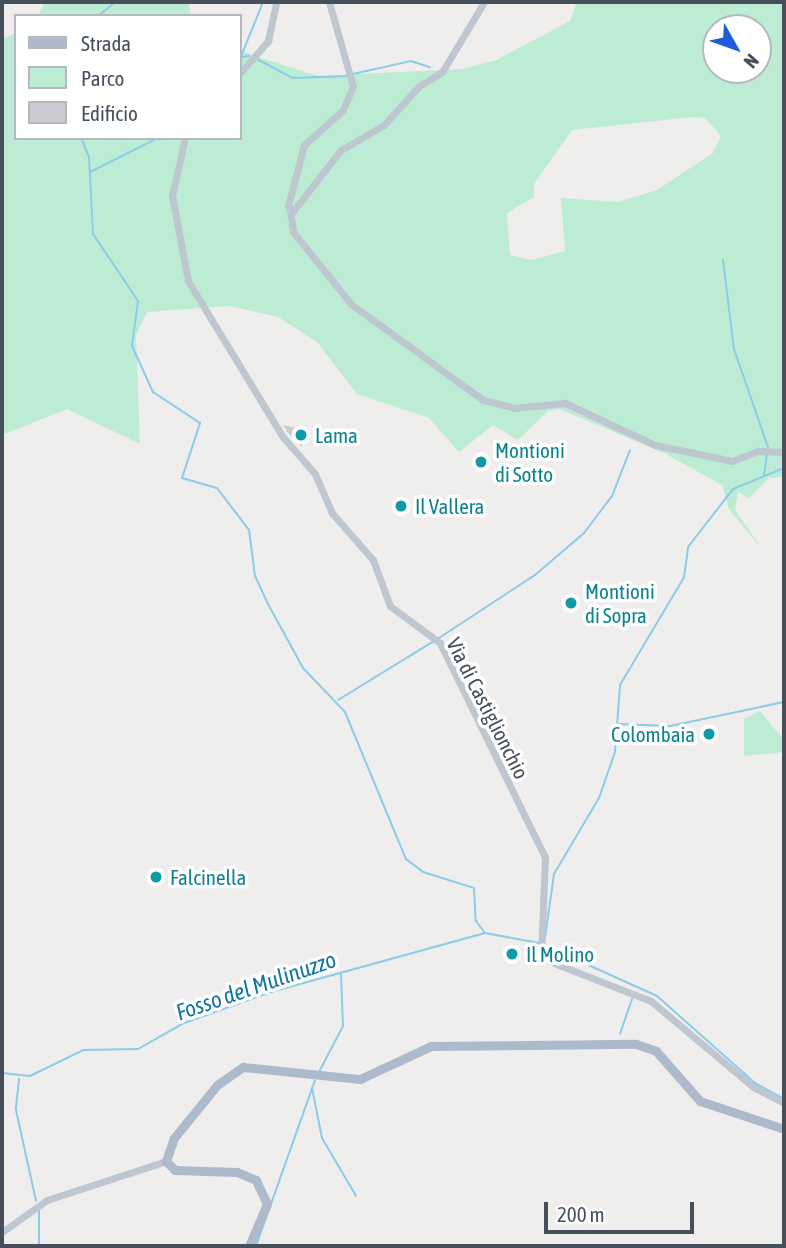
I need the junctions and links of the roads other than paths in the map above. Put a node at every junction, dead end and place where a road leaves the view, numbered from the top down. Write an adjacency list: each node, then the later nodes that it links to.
1 (275, 2): 4 (street)
2 (329, 2): 6 (street)
3 (484, 2): 6 (street)
4 (242, 71)
5 (186, 140): 8 (street, Via di Castiglionchio)
6 (290, 210): 7 (street)
7 (784, 452)
8 (784, 1103)
9 (784, 1129): 10 (main road)
10 (166, 1161): 11 (street); 12 (main road)
11 (2, 1232)
12 (249, 1246)

